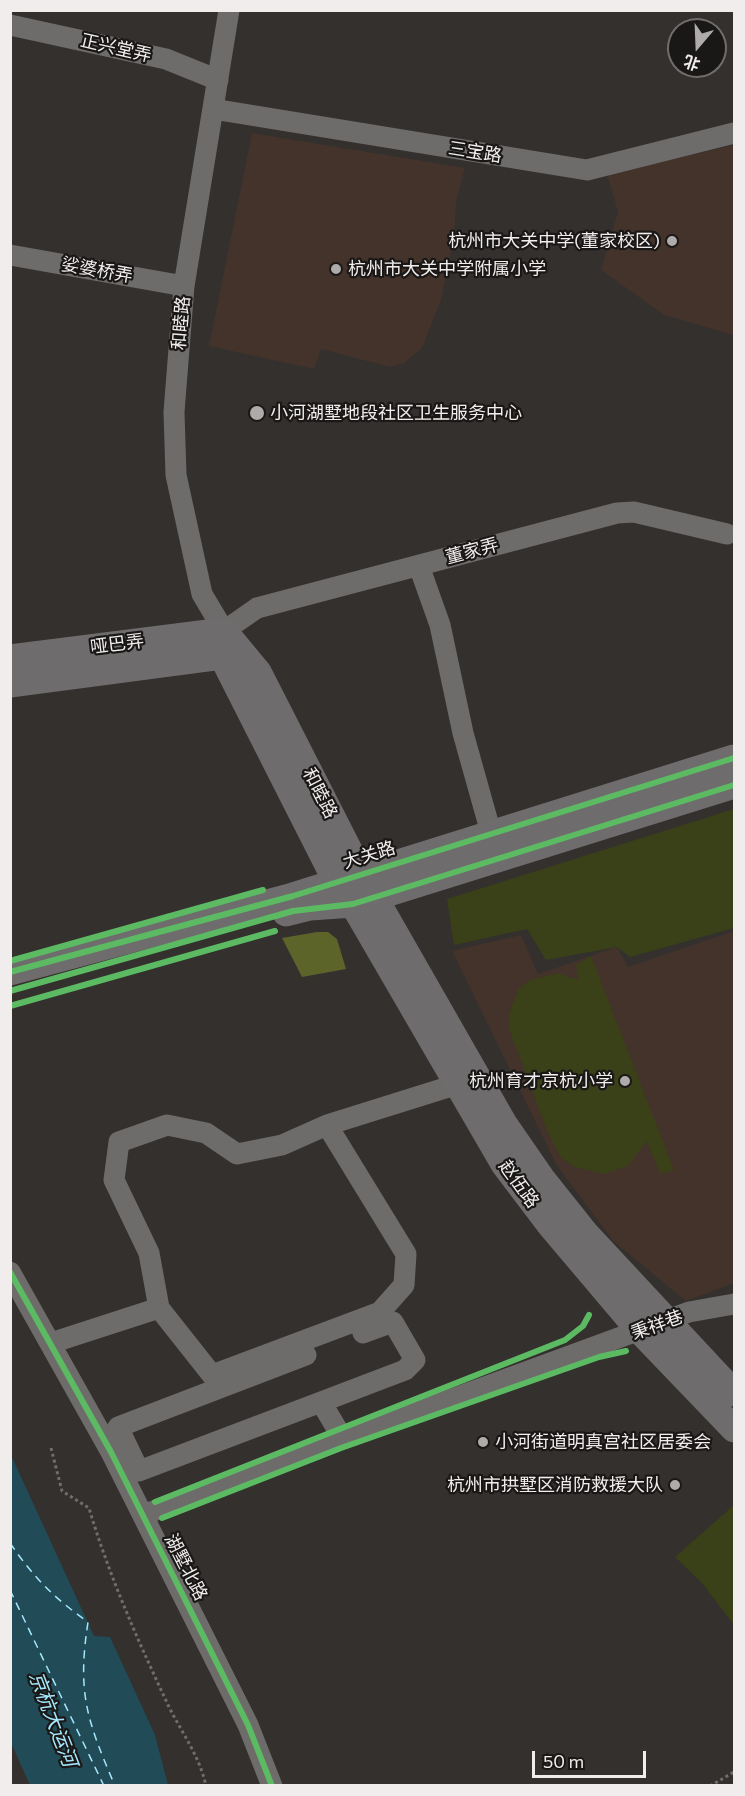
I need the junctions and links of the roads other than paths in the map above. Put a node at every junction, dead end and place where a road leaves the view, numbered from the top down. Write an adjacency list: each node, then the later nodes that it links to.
1 (229, 10): 3 (street, 和睦路)
2 (10, 25): 3 (street, 正兴堂弄)
3 (218, 80): 4 (street, 和睦路)
4 (213, 109): 5 (street, 三宝路); 7 (street, 和睦路)
5 (735, 133)
6 (10, 255): 7 (street, 娑婆桥弄)
7 (184, 286): 10 (street, 和睦路)
8 (727, 534): 9 (street, 董家弄)
9 (419, 566): 10 (street, 董家弄); 15 (street)
10 (223, 643): 11 (main road, 哑巴弄); 12 (main road, 哑巴弄); 16 (main road, 和睦路)
11 (10, 658)
12 (10, 684)
13 (735, 758): 15 (main road, 大关路)
14 (735, 785): 17 (main road, 大关路)
15 (491, 833): 16 (main road, 大关路)
16 (348, 878): 17 (main road, 和睦路); 18 (main road, 大关路)
17 (363, 900): 18 (main road, 大关路); 21 (main road, 赵伍路); 26 (main road, 赵伍路)
18 (270, 910): 19 (main road, 大关路); 20 (main road, 大关路)
19 (10, 972)
20 (10, 991)
21 (458, 1084): 22 (street); 27 (main road, 赵伍路)
22 (327, 1125): 25 (street); 25 (street)
23 (10, 1272): 28 (street, 湖墅北路)
24 (735, 1304): 26 (street, 秉祥巷)
25 (159, 1308): 28 (street)
26 (667, 1320): 27 (street, 秉祥巷); 29 (main road, 赵伍路)
27 (639, 1330): 31 (main road, 赵伍路); 32 (street, 秉祥巷)
28 (51, 1343): 33 (street, 湖墅北路)
29 (735, 1393)
30 (321, 1402): 30 (street); 32 (street)
31 (735, 1429)
32 (343, 1438): 33 (street, 秉祥巷)
33 (143, 1515): 34 (street, 湖墅北路)
34 (272, 1785)

